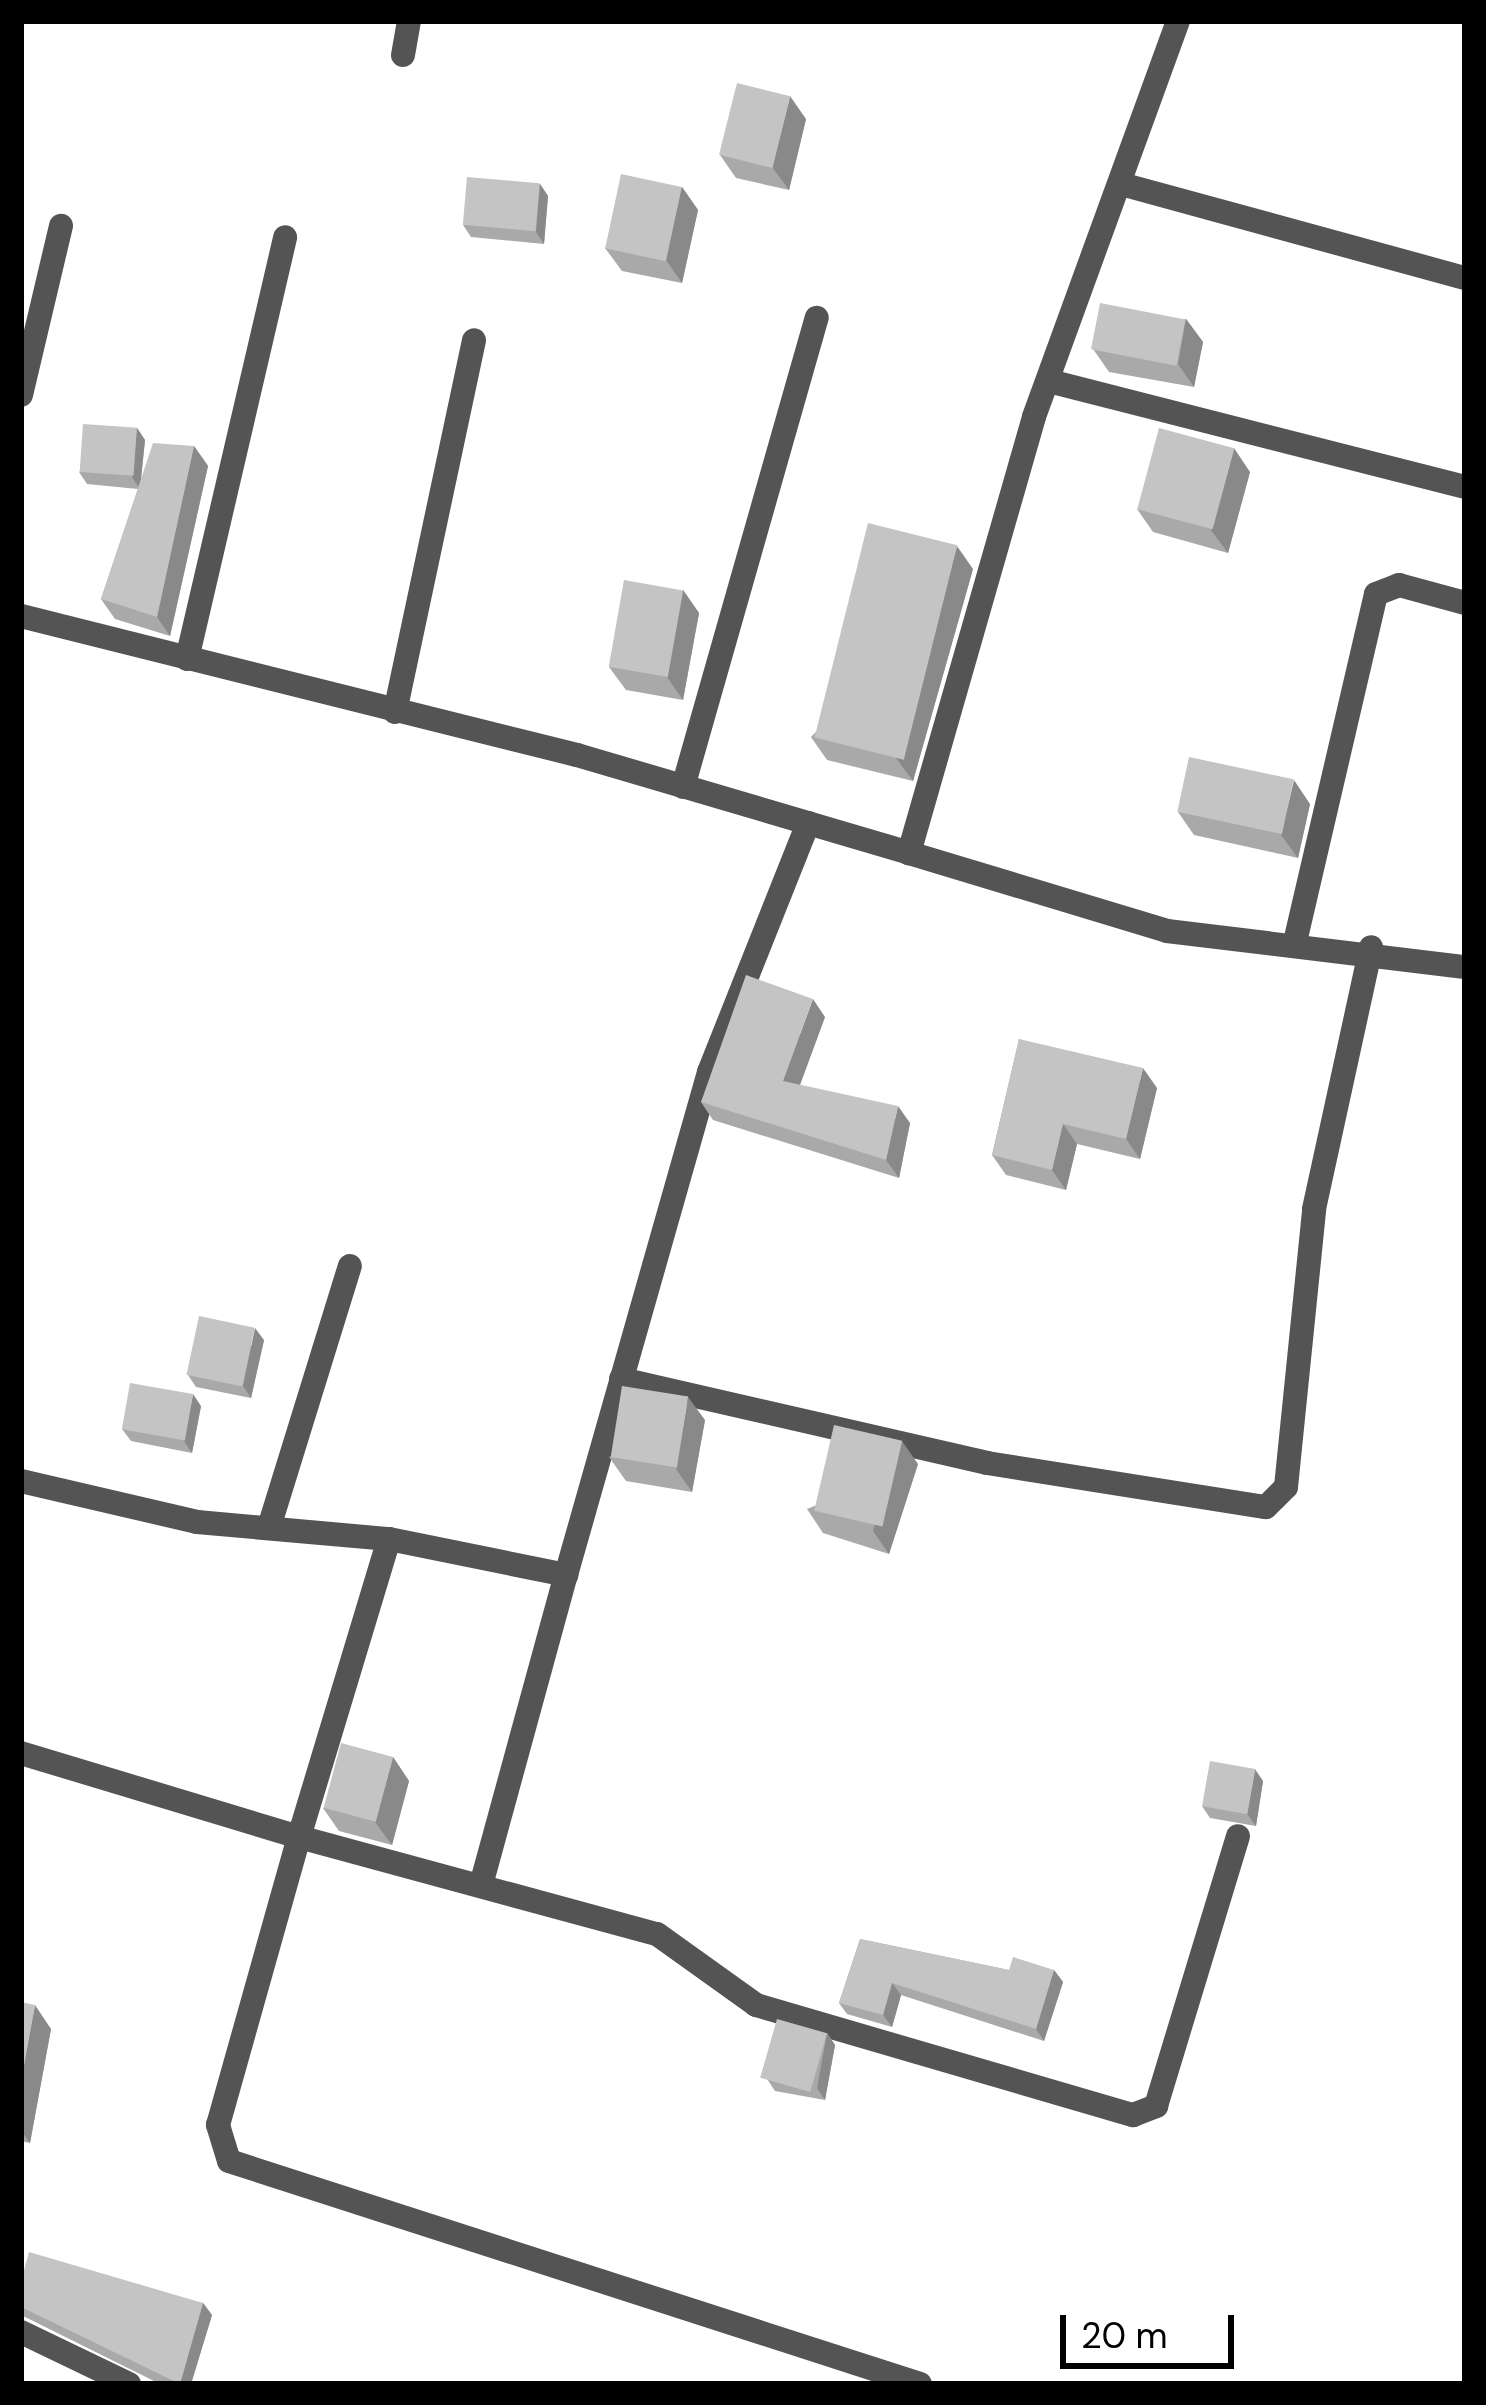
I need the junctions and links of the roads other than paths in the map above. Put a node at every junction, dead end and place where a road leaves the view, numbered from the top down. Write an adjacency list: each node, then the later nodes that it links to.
1 (410, 21): 3 (street)
2 (1178, 21): 4 (street)
3 (403, 55)
4 (1120, 184): 7 (street); 10 (street)
5 (61, 226): 11 (street)
6 (285, 237): 15 (street)
7 (1465, 278)
8 (817, 318): 17 (street)
9 (474, 340): 16 (street)
10 (1049, 381): 12 (street); 19 (street)
11 (21, 394)
12 (1465, 487)
13 (1465, 603): 20 (street)
14 (21, 616): 15 (street)
15 (187, 658): 16 (street)
16 (395, 712): 17 (street)
17 (683, 787): 18 (street)
18 (808, 824): 19 (street); 24 (street)
19 (909, 853): 20 (street)
20 (1295, 943): 21 (street)
21 (1371, 947): 22 (street); 24 (street)
22 (1465, 967)
23 (350, 1266): 26 (street)
24 (621, 1379): 28 (street)
25 (21, 1481): 26 (street)
26 (271, 1525): 27 (street)
27 (389, 1539): 28 (street); 31 (street)
28 (566, 1575): 32 (street)
29 (21, 1753): 31 (street)
30 (1238, 1836): 32 (street)
31 (299, 1837): 32 (street); 35 (street)
32 (481, 1885)
33 (21, 2332): 34 (street)
34 (129, 2384)
35 (920, 2384)

